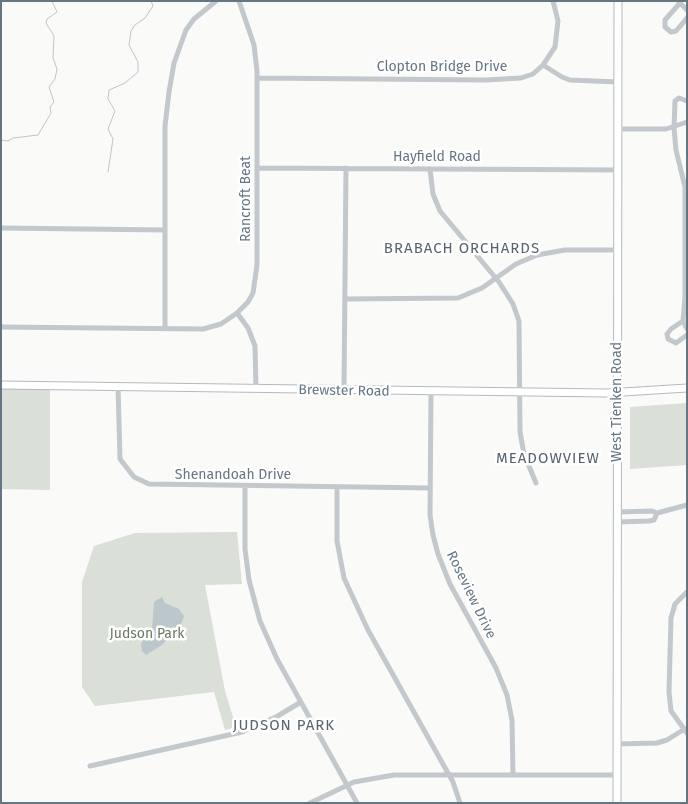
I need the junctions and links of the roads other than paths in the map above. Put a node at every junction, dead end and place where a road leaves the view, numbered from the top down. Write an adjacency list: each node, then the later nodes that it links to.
1 (216, 1): 20 (street)
2 (239, 1): 9 (street, Rancroft Beat)
3 (554, 1): 8 (street)
4 (618, 1): 10 (street, West Tienken Road)
5 (680, 2): 6 (street); 7 (street)
6 (687, 10)
7 (687, 18)
8 (543, 65): 9 (street, Clopton Bridge Drive); 10 (street)
9 (257, 78): 15 (street, Rancroft Beat)
10 (618, 82): 14 (street, West Tienken Road)
11 (687, 101): 13 (street)
12 (687, 122): 13 (street)
13 (674, 128): 14 (street); 25 (street)
14 (618, 130): 18 (street, West Tienken Road)
15 (257, 168): 16 (street, Hayfield Road); 24 (street, Rancroft Beat)
16 (346, 168): 17 (street, Hayfield Road); 23 (street)
17 (430, 168): 18 (street, Hayfield Road); 22 (street)
18 (618, 170): 21 (street, West Tienken Road)
19 (1, 228): 20 (street)
20 (165, 230): 27 (street)
21 (617, 250): 22 (street); 37 (street, West Tienken Road)
22 (496, 278): 23 (street); 36 (street)
23 (345, 299): 34 (street)
24 (237, 313): 27 (street); 33 (street)
25 (683, 322): 28 (street); 29 (street)
26 (1, 327): 27 (street)
27 (165, 329)
28 (687, 329)
29 (687, 335)
30 (1, 385): 31 (street, Brewster Road)
31 (118, 386): 33 (street, Brewster Road); 39 (street, Shenandoah Drive)
32 (687, 388): 37 (street, Brewster Road)
33 (256, 389): 34 (street, Brewster Road)
34 (344, 391): 35 (street, Brewster Road)
35 (431, 392): 36 (street, Brewster Road); 41 (street, Roseview Drive)
36 (519, 393): 37 (street, Brewster Road); 38 (street)
37 (618, 393): 43 (street, West Tienken Road)
38 (536, 483)
39 (246, 486): 40 (street, Shenandoah Drive); 47 (street)
40 (336, 487): 41 (street, Shenandoah Drive); 51 (street)
41 (430, 488): 52 (street, Roseview Drive)
42 (687, 505): 44 (street)
43 (617, 512): 44 (street); 45 (street, West Tienken Road)
44 (657, 514): 45 (street)
45 (617, 522): 49 (street, West Tienken Road)
46 (687, 592): 48 (street)
47 (301, 702): 50 (street); 54 (street)
48 (685, 731): 49 (street)
49 (617, 744): 53 (street, West Tienken Road)
50 (90, 766)
51 (447, 774): 52 (street); 54 (street); 57 (street)
52 (513, 774): 53 (street)
53 (617, 775): 58 (street, West Tienken Road)
54 (348, 785): 55 (street); 56 (street)
55 (310, 803)
56 (357, 803)
57 (460, 803)
58 (617, 803)

